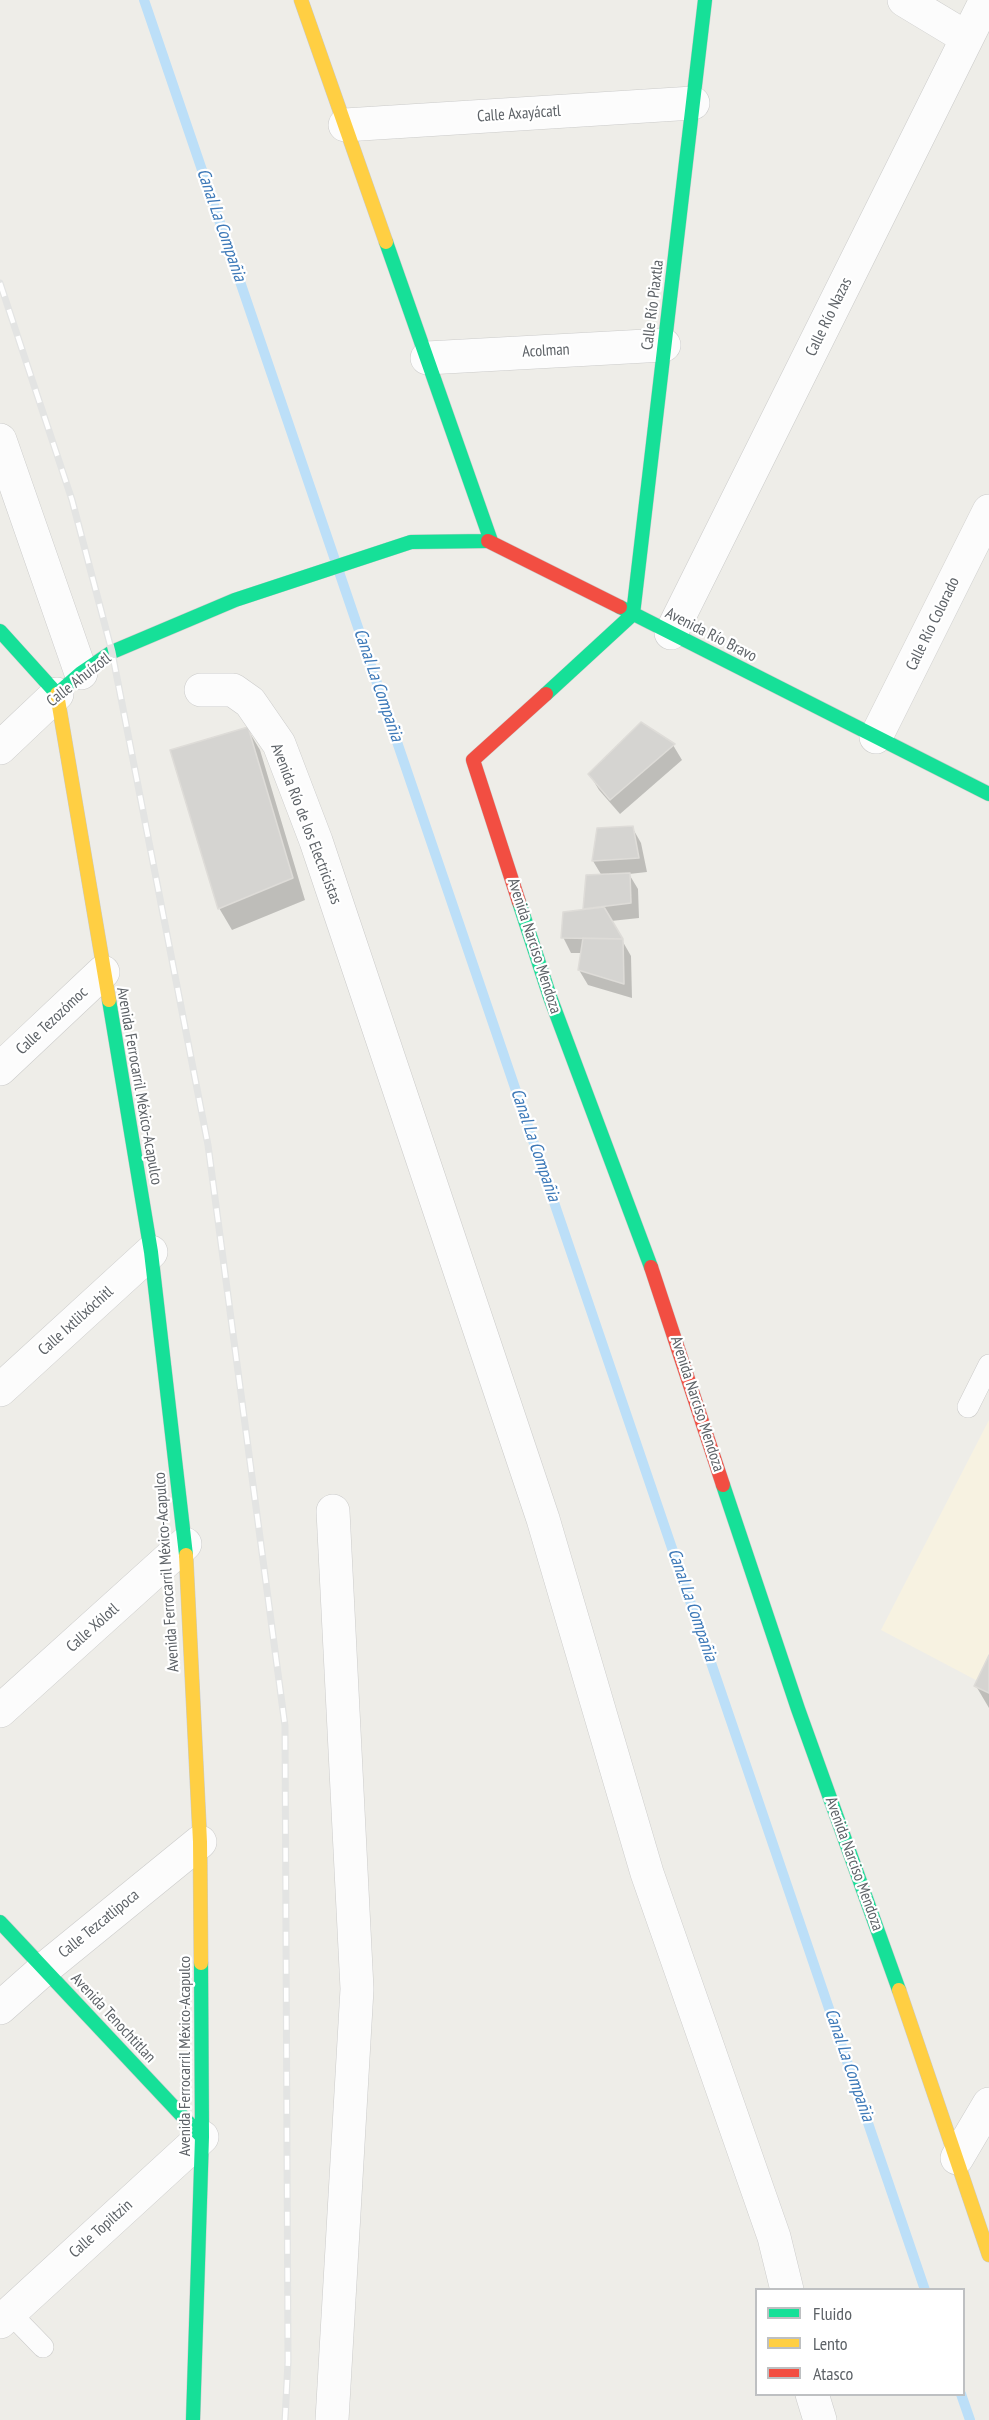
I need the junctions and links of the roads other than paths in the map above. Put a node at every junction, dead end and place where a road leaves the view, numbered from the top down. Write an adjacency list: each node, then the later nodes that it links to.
1 (301, 0): 7 (main road)
2 (705, 0): 6 (main road, Calle Río Piaxtla)
3 (904, 0): 5 (street)
4 (986, 0): 5 (street, Calle Río Nazas)
5 (967, 38): 16 (street, Calle Río Nazas)
6 (693, 103): 7 (street, Calle Axayácatl); 8 (main road, Calle Río Piaxtla)
7 (345, 124): 9 (main road)
8 (664, 345): 9 (street, Acolman); 14 (main road, Calle Río Piaxtla)
9 (427, 357): 12 (main road)
10 (0, 440): 17 (street)
11 (989, 511): 19 (street, Calle Río Colorado)
12 (491, 541): 13 (main road, Avenida Río Bravo); 14 (main road, Avenida Río Bravo)
13 (411, 542): 17 (main road, Calle Ahuízotl)
14 (633, 614): 16 (main road, Avenida Río Bravo); 37 (main road, Avenida Narciso Mendoza)
15 (0, 631): 17 (main road)
16 (671, 633): 19 (main road, Avenida Río Bravo)
17 (69, 684): 20 (street, Calle Ahuízotl); 22 (main road, Avenida Ferrocarril México-Acapulco)
18 (201, 690): 39 (street, Avenida Río de los Electricistas)
19 (876, 737): 21 (main road, Avenida Río Bravo)
20 (0, 748)
21 (989, 794)
22 (103, 972): 23 (street, Calle Tezozómoc); 24 (main road, Avenida Ferrocarril México-Acapulco)
23 (0, 1070)
24 (151, 1251): 26 (street, Calle Ixtlilxóchitl); 29 (main road, Avenida Ferrocarril México-Acapulco)
25 (989, 1365): 27 (lane)
26 (0, 1390)
27 (968, 1407)
28 (333, 1511): 44 (street)
29 (185, 1544): 30 (street, Calle Xólotl); 31 (main road, Avenida Ferrocarril México-Acapulco)
30 (0, 1711)
31 (200, 1842): 33 (street, Calle Tezcatlipoca); 36 (main road, Avenida Ferrocarril México-Acapulco)
32 (0, 1922): 33 (main road, Avenida Tenochtitlan)
33 (44, 1969): 34 (street, Calle Tezcatlipoca); 36 (main road, Avenida Tenochtitlan)
34 (0, 2008)
35 (989, 2104): 37 (street)
36 (202, 2137): 40 (street, Calle Topiltzin); 43 (main road, Avenida Ferrocarril México-Acapulco)
37 (957, 2158): 38 (main road, Avenida Narciso Mendoza)
38 (989, 2255)
39 (787, 2288)
40 (5, 2317): 41 (lane)
41 (42, 2347)
42 (813, 2396): 45 (street)
43 (192, 2420)
44 (332, 2420)
45 (820, 2420)

